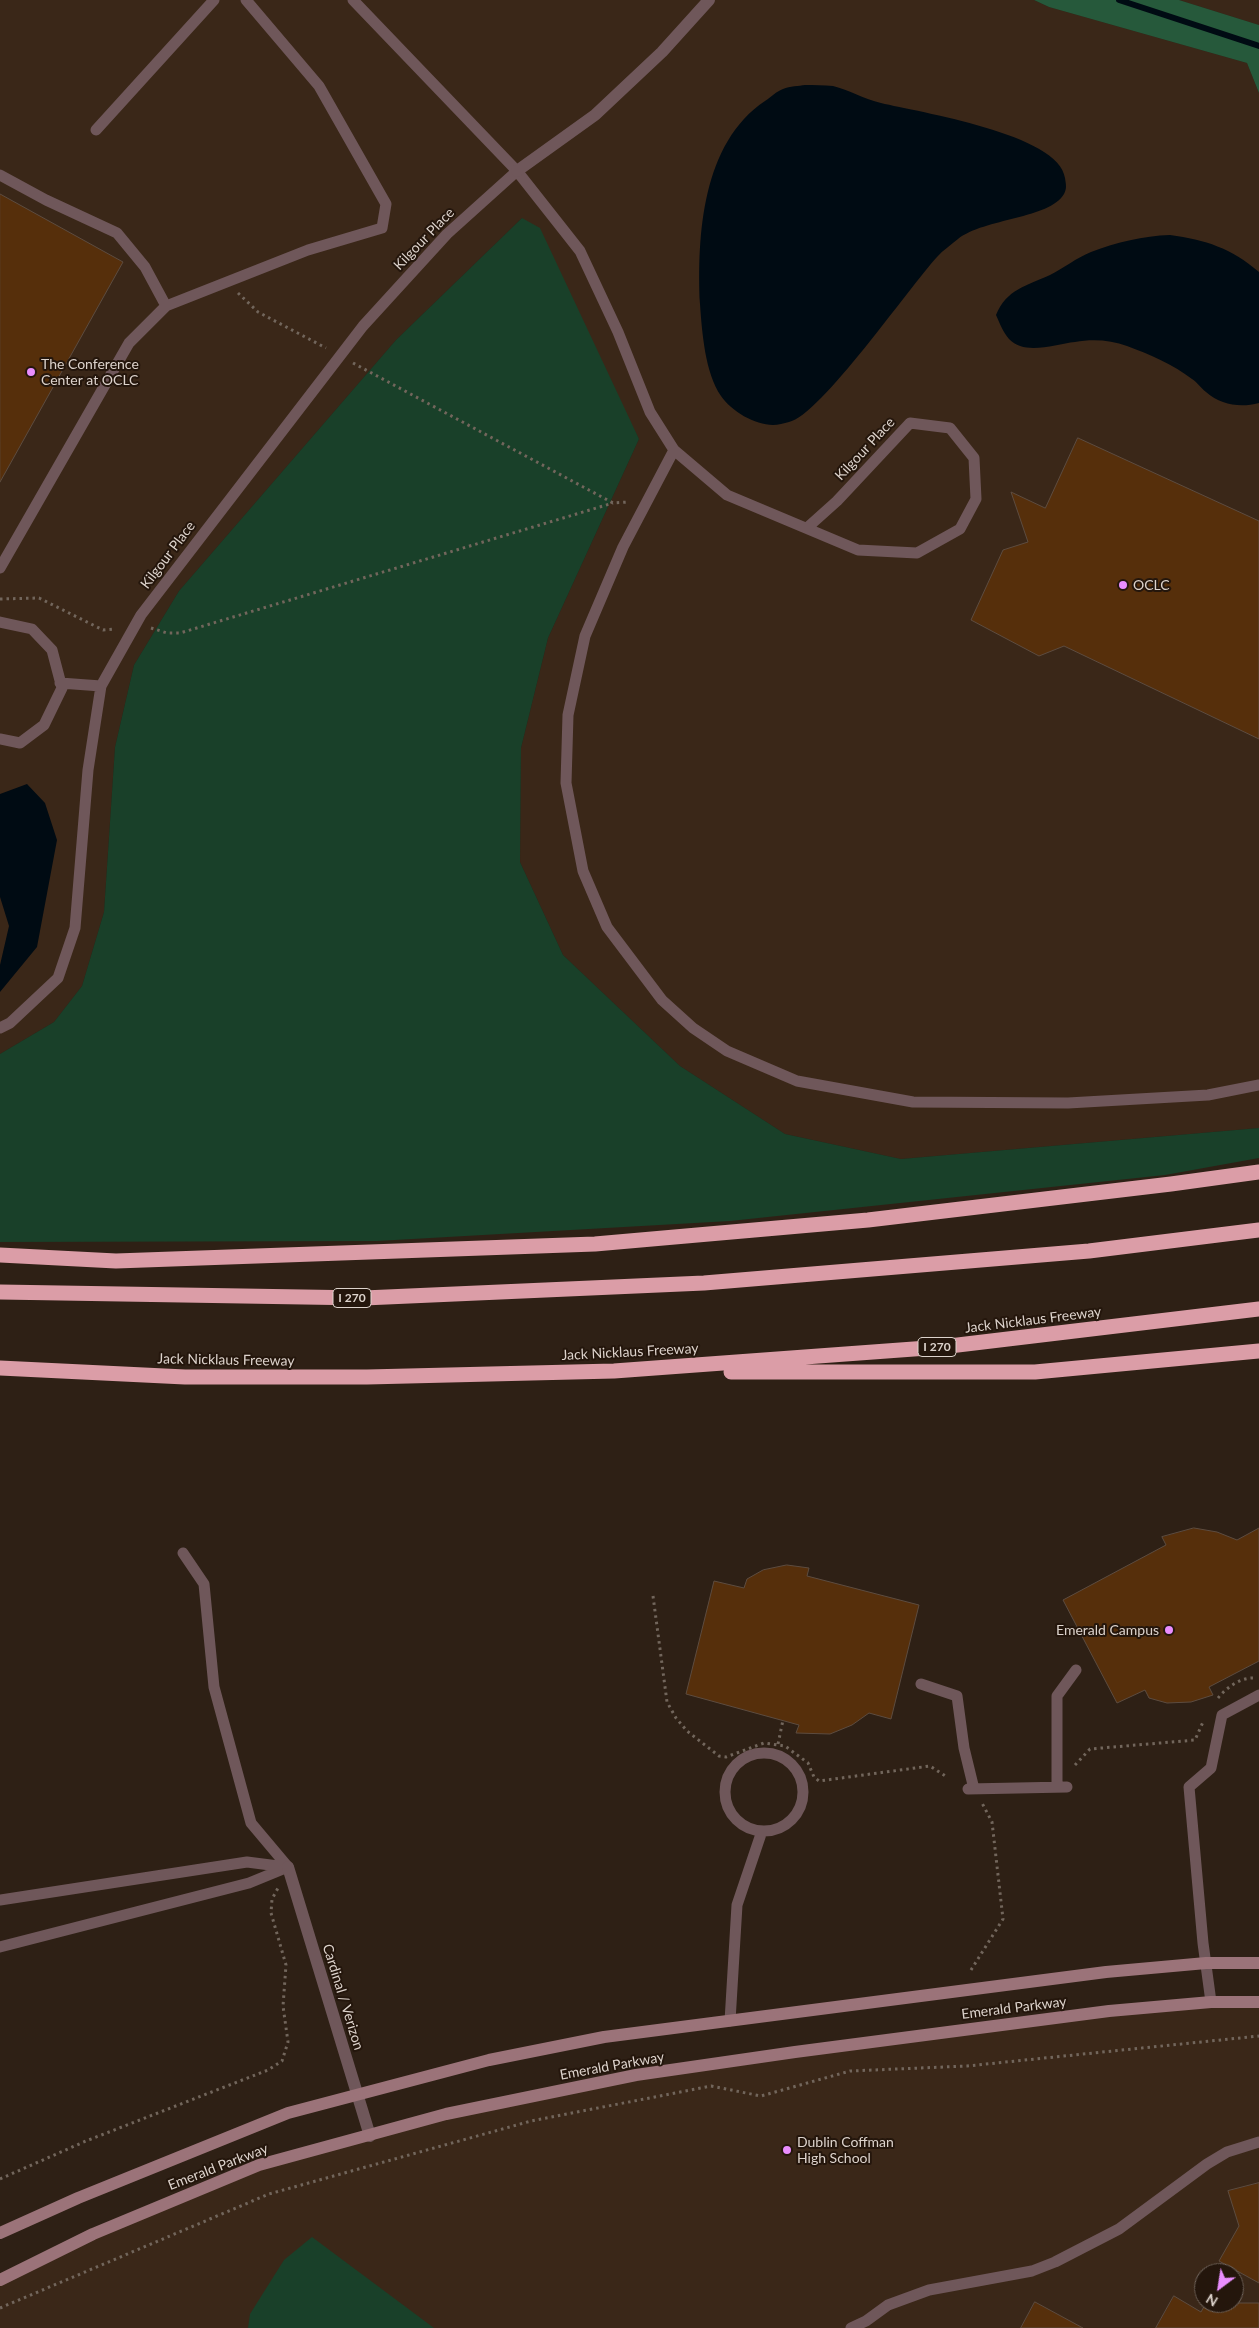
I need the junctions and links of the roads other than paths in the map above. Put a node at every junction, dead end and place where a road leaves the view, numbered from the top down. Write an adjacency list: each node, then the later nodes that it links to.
1 (214, 0): 5 (lane)
2 (246, 0): 8 (lane)
3 (353, 0): 6 (lane, Kilgour Place)
4 (709, 0): 6 (street, Kilgour Place)
5 (96, 130)
6 (517, 171): 9 (lane, Kilgour Place); 14 (lane, Kilgour Place)
7 (0, 175): 8 (lane)
8 (166, 306): 11 (lane)
9 (674, 450): 10 (lane, Kilgour Place); 17 (lane)
10 (808, 527): 10 (lane, Kilgour Place)
11 (0, 568)
12 (0, 622): 13 (lane)
13 (60, 683): 14 (lane); 15 (lane)
14 (101, 686): 16 (lane, Kilgour Place)
15 (0, 739)
16 (0, 1028)
17 (1259, 1085)
18 (1259, 1172): 20 (highway)
19 (1259, 1230): 21 (highway, I 270)
20 (0, 1255)
21 (0, 1292)
22 (1259, 1309): 25 (highway, Jack Nicklaus Freeway / I 270)
23 (1259, 1351): 25 (highway)
24 (0, 1368): 25 (highway, Jack Nicklaus Freeway / I 270)
25 (614, 1371)
26 (183, 1553): 31 (lane)
27 (1076, 1670): 28 (lane)
28 (921, 1684)
29 (1259, 1695): 34 (lane)
30 (762, 1831): 30 (lane); 38 (lane)
31 (288, 1867): 32 (lane); 33 (lane); 39 (street, Cardinal / Verizon)
32 (0, 1900)
33 (0, 1947)
34 (1206, 1963): 35 (main road, Emerald Parkway); 36 (lane); 38 (main road, Emerald Parkway)
35 (1259, 1963)
36 (1211, 2002): 37 (main road, Emerald Parkway); 40 (main road, Emerald Parkway)
37 (1259, 2002)
38 (730, 2021): 39 (main road, Emerald Parkway)
39 (357, 2094): 40 (street, Cardinal / Verizon); 42 (main road, Emerald Parkway)
40 (370, 2136): 43 (main road, Emerald Parkway)
41 (1259, 2142): 44 (lane)
42 (0, 2233)
43 (0, 2280)
44 (851, 2328)

